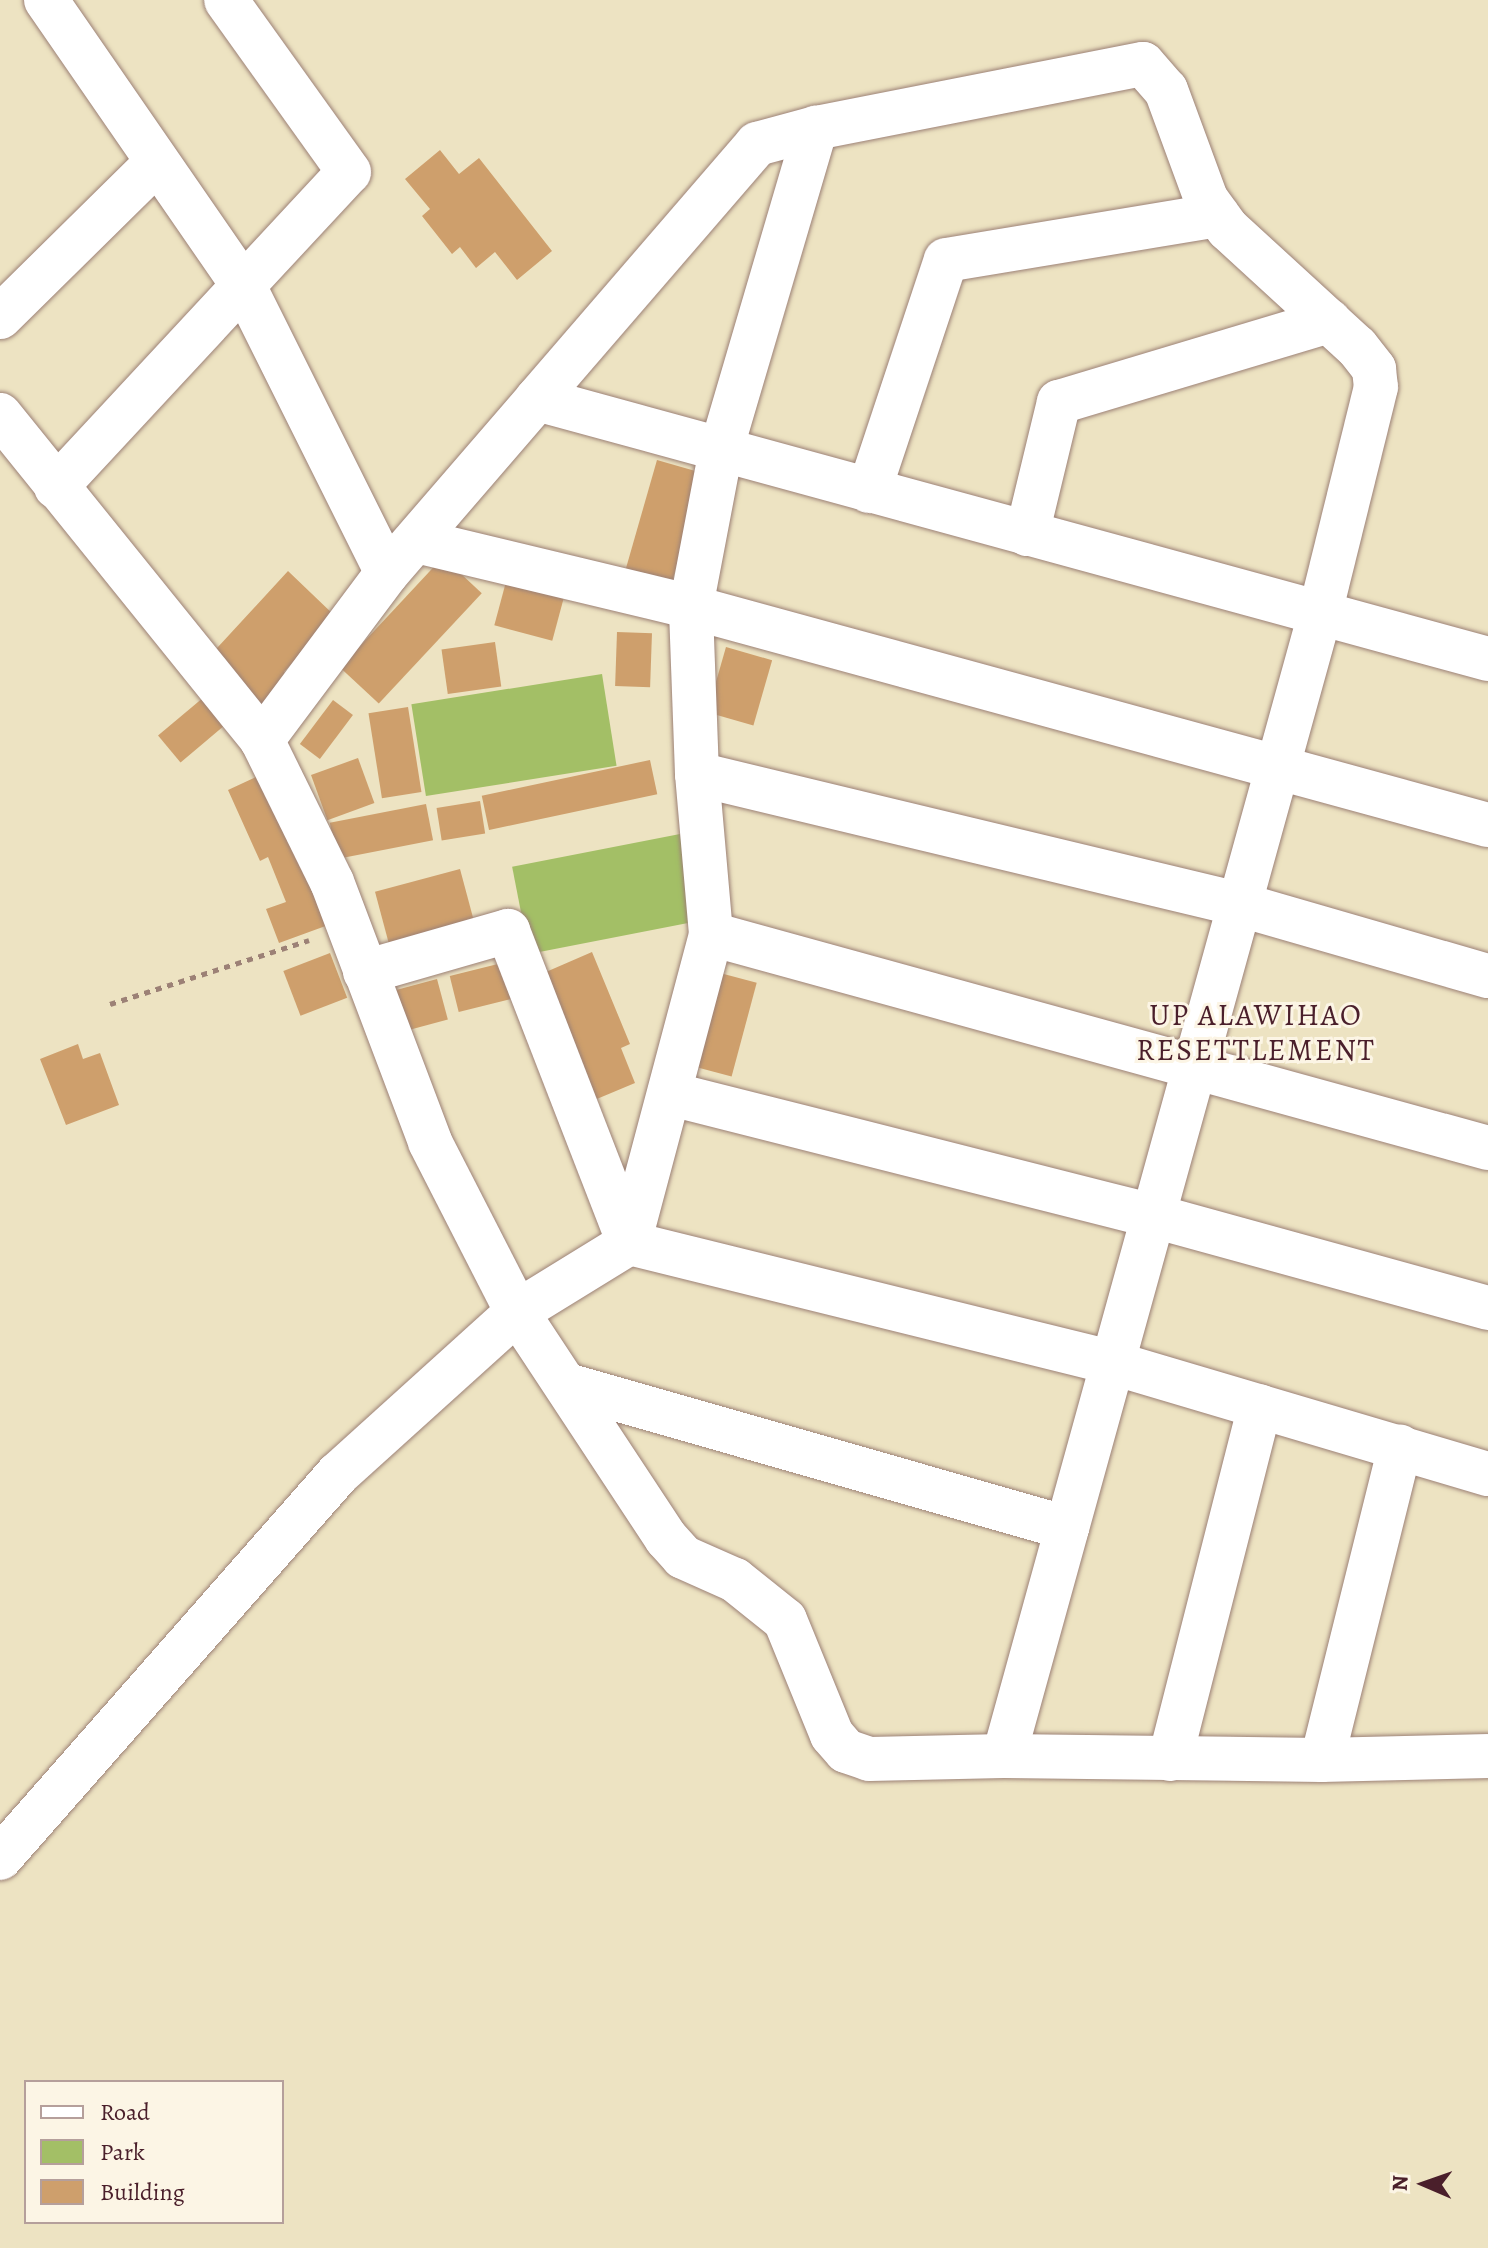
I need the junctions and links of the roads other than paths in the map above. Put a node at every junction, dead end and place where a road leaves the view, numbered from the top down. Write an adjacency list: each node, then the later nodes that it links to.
1 (46, 0): 4 (street)
2 (226, 0): 6 (street)
3 (816, 128): 5 (street); 9 (street); 11 (street)
4 (156, 163): 6 (street); 7 (street)
5 (1217, 215): 8 (street); 13 (street)
6 (245, 288): 12 (street); 16 (street)
7 (0, 317)
8 (1329, 321): 14 (street); 18 (street)
9 (537, 399): 11 (street); 15 (street)
10 (0, 415): 12 (street)
11 (721, 450): 13 (street); 17 (street)
12 (56, 487): 20 (street)
13 (869, 491): 14 (street)
14 (1027, 534): 18 (street)
15 (417, 541): 16 (street); 17 (street)
16 (387, 573): 20 (street)
17 (691, 607): 21 (street); 22 (street)
18 (1320, 614): 19 (street); 21 (street)
19 (1488, 659)
20 (262, 740): 26 (street)
21 (1278, 764): 23 (street); 24 (street)
22 (697, 774): 24 (street); 25 (street)
23 (1488, 825)
24 (1238, 904): 27 (street); 28 (street)
25 (711, 934): 28 (street); 29 (street)
26 (365, 972): 32 (street); 34 (street)
27 (1488, 976)
28 (1198, 1065): 30 (street); 31 (street)
29 (671, 1094): 31 (street); 32 (street)
30 (1488, 1148)
31 (1154, 1216): 33 (street); 35 (street)
32 (629, 1243): 34 (street); 35 (street)
33 (1488, 1308)
34 (517, 1312): 36 (street); 45 (street)
35 (1113, 1363): 37 (street); 40 (street)
36 (567, 1385): 40 (street); 41 (street)
37 (1260, 1406): 38 (street); 43 (street)
38 (1400, 1447): 39 (street); 44 (street)
39 (1488, 1474)
40 (1067, 1528): 41 (street)
41 (1004, 1756): 43 (street)
42 (1488, 1756): 44 (street)
43 (1170, 1759): 44 (street)
44 (1322, 1760)
45 (0, 1858)

